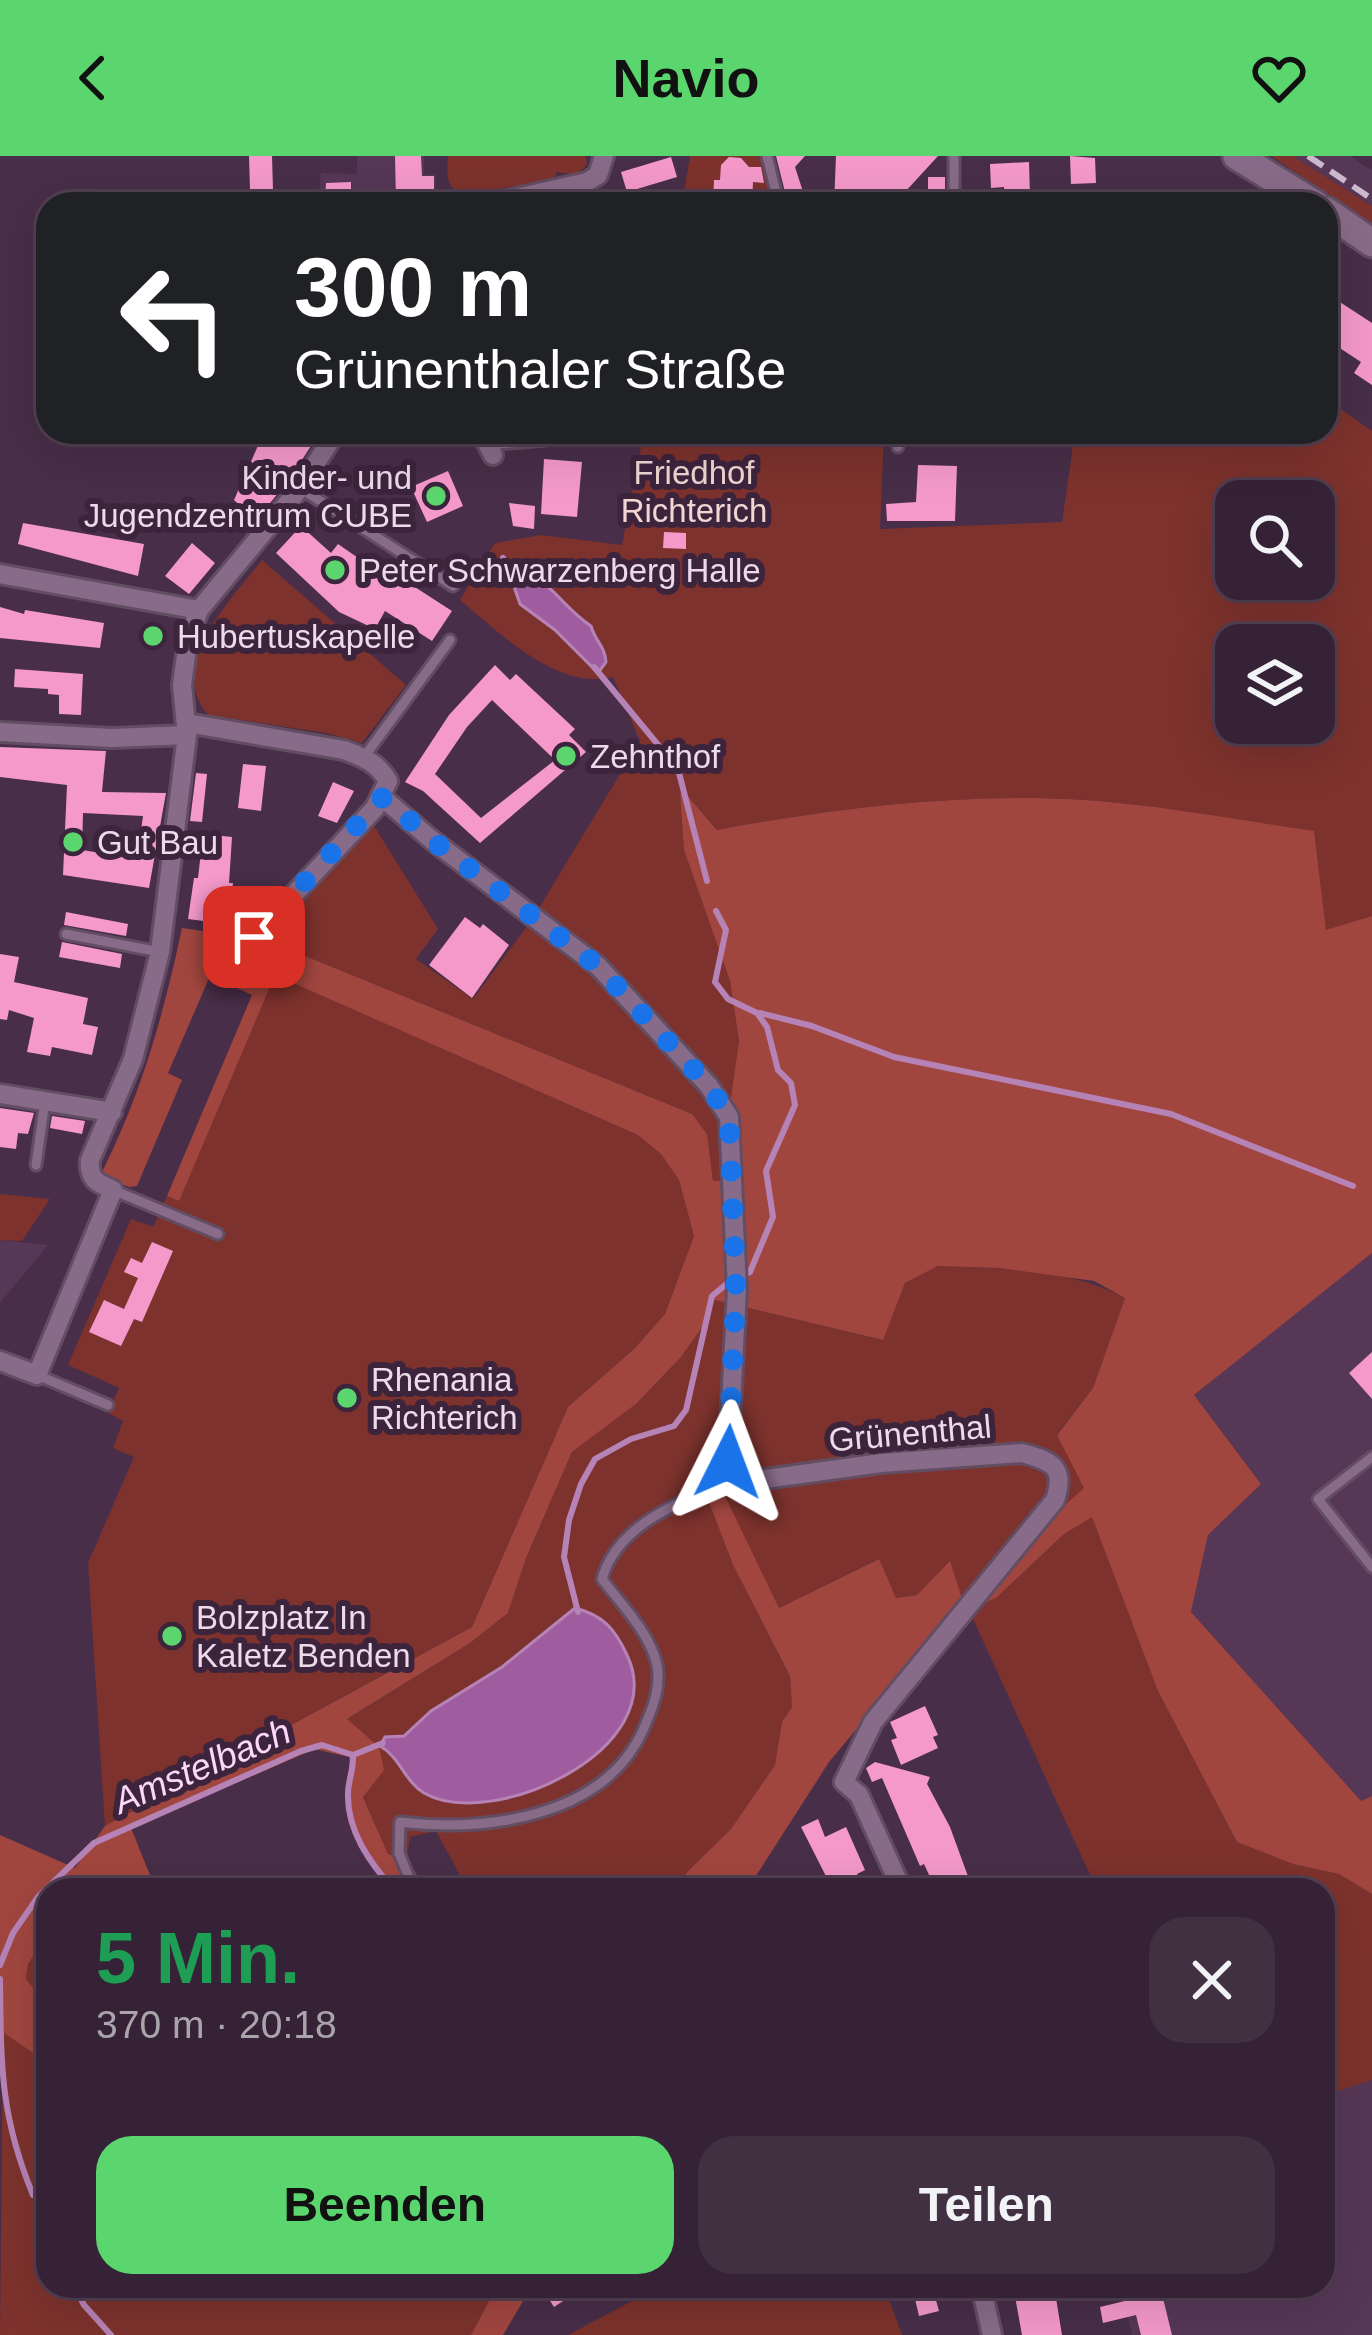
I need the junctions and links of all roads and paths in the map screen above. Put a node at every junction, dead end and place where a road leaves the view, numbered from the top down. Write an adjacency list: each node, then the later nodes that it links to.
1 (604, 156): 5 (street)
2 (767, 156): 6 (lane)
3 (954, 156): 7 (lane)
4 (1237, 156): 8 (main road)
5 (542, 192)
6 (776, 192)
7 (954, 192)
8 (1296, 192)
9 (1338, 220): 10 (main road)
10 (1372, 243)
11 (328, 444): 12 (street)
12 (300, 488): 14 (lane); 15 (street)
13 (0, 574): 15 (street)
14 (453, 586)
15 (199, 610): 17 (street)
16 (450, 640): 19 (lane)
17 (187, 729): 18 (street); 19 (street); 23 (street)
18 (0, 732)
19 (364, 757): 20 (street)
20 (383, 797): 22 (street); 34 (street)
21 (66, 934): 23 (lane)
22 (254, 937)
23 (160, 952): 26 (street)
24 (0, 1094): 25 (street)
25 (46, 1101): 26 (street); 27 (lane)
26 (112, 1112): 28 (street)
27 (36, 1166)
28 (113, 1190): 29 (lane); 31 (street)
29 (218, 1234)
30 (0, 1361): 31 (street)
31 (37, 1375): 32 (lane)
32 (108, 1405)
33 (1372, 1457): 35 (lane)
34 (734, 1479): 36 (lane); 37 (street, Grünenthal)
35 (1372, 1567)
36 (409, 1878)
37 (897, 1878)
38 (984, 2298): 39 (street)
39 (992, 2335)

